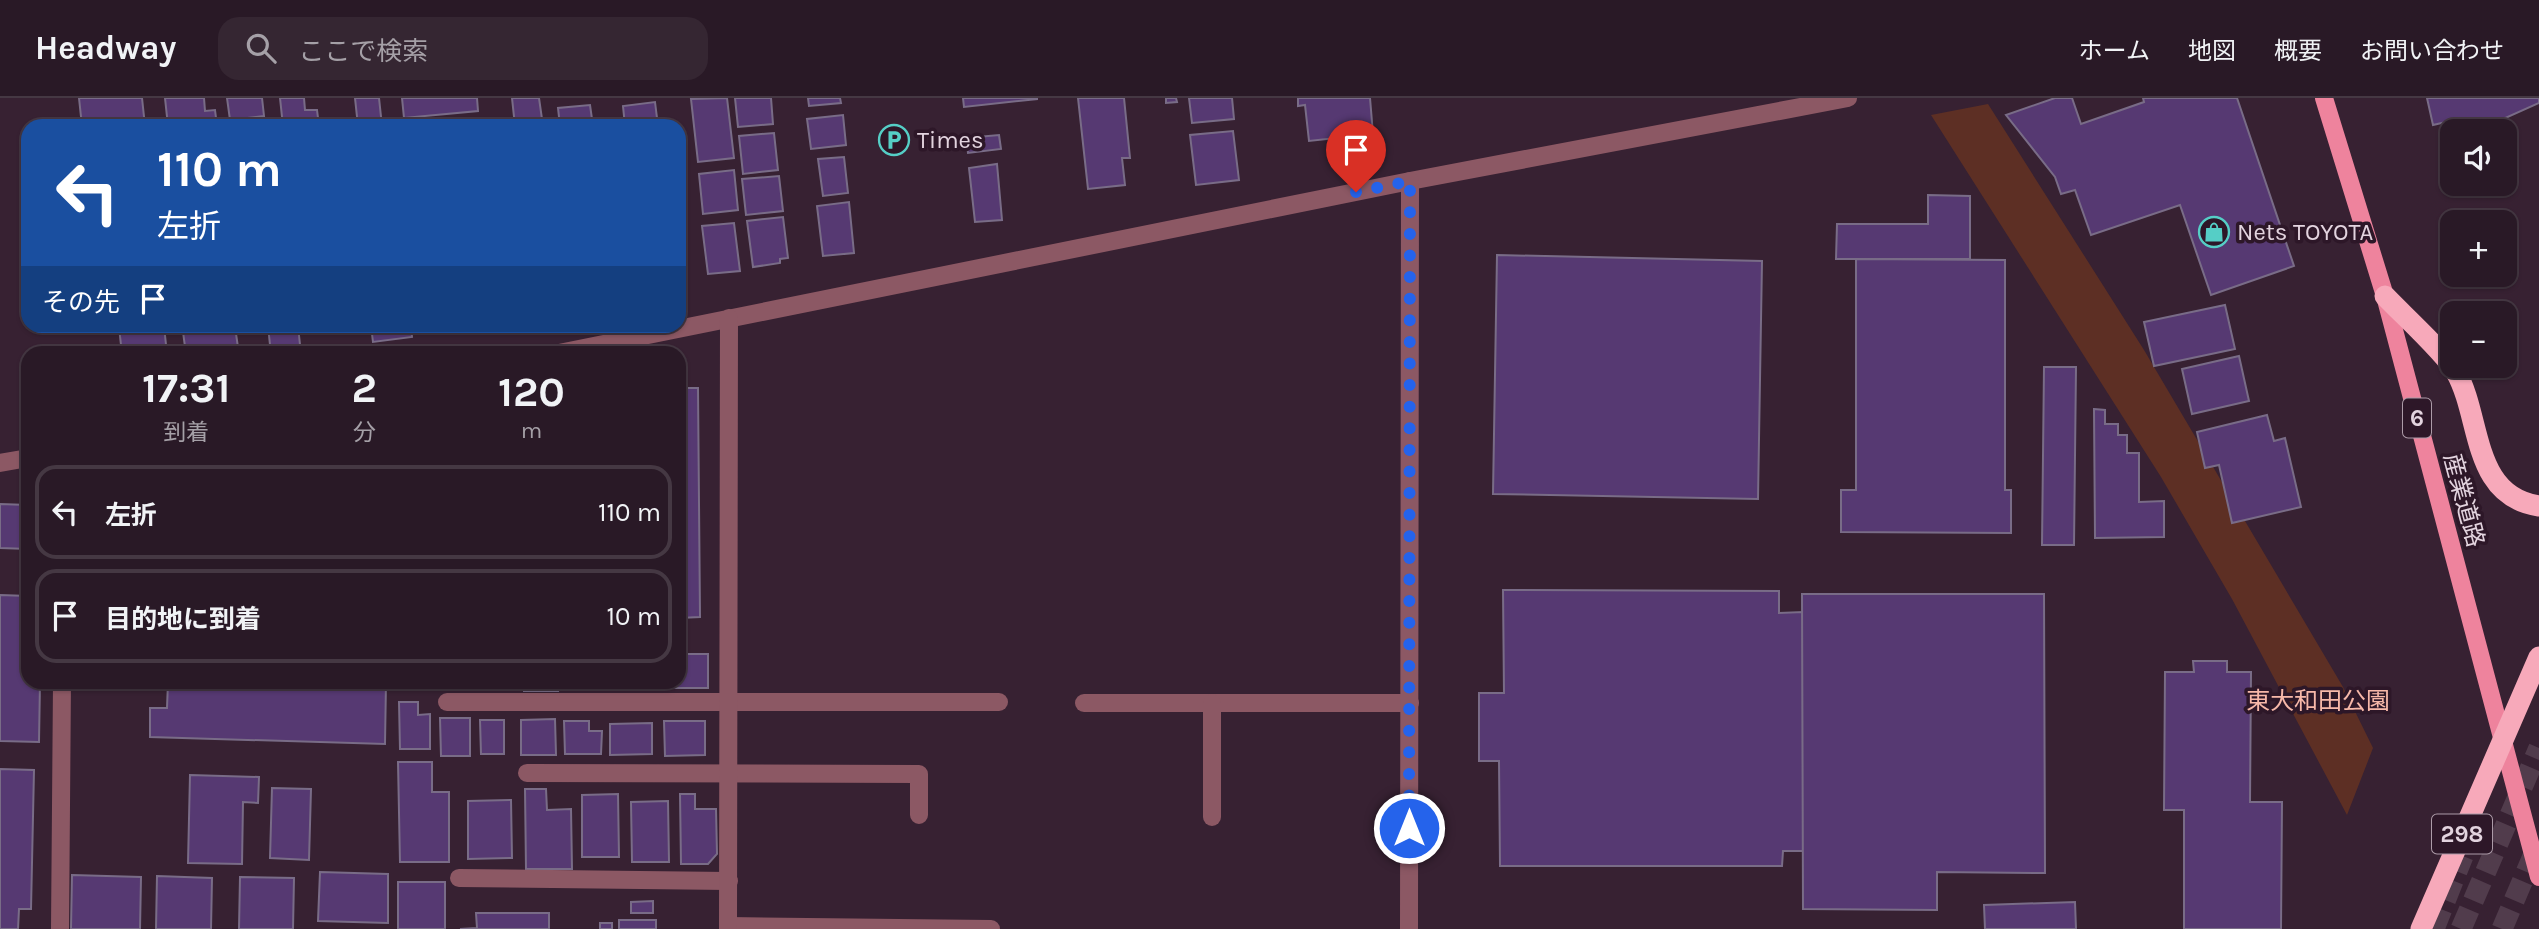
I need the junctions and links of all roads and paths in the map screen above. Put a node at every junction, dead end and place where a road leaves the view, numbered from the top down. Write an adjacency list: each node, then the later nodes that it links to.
1 (1848, 98): 3 (street)
2 (2324, 98): 4 (main road, 産業道路 / 6)
3 (1410, 181): 5 (street); 17 (street)
4 (2385, 296): 11 (highway); 20 (main road, 産業道路 / 6)
5 (729, 318): 6 (street); 15 (street)
6 (686, 327)
7 (656, 333): 8 (street)
8 (593, 346)
9 (21, 459): 10 (street)
10 (0, 463)
11 (2539, 506)
12 (2539, 657): 20 (highway, 298)
13 (62, 689): 29 (street)
14 (447, 702): 15 (street)
15 (730, 702): 16 (street); 22 (street)
16 (999, 702)
17 (1410, 702): 19 (street); 31 (street)
18 (1084, 703): 19 (street)
19 (1212, 703): 24 (street)
20 (2502, 740): 25 (main road, 産業道路 / 6); 32 (highway, 298)
21 (527, 773): 22 (street)
22 (729, 773): 23 (street); 27 (street)
23 (919, 815)
24 (1212, 817)
25 (2539, 877)
26 (459, 878): 27 (street)
27 (729, 881): 28 (street)
28 (728, 927): 30 (street)
29 (60, 929)
30 (991, 929)
31 (1409, 929)
32 (2421, 929)

